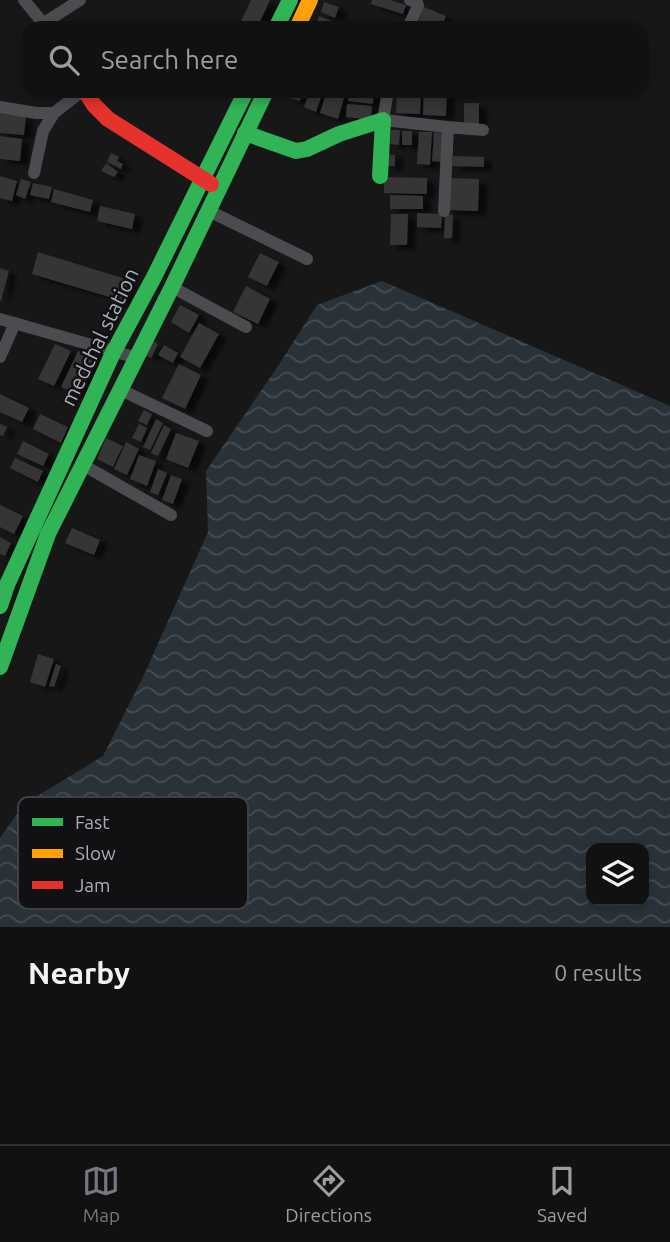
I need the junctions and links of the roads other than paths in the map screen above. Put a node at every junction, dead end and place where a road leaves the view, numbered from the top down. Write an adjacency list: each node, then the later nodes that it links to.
1 (24, 0): 6 (street)
2 (80, 0): 7 (street)
3 (290, 0): 8 (street)
4 (310, 0): 9 (street)
5 (410, 0): 10 (street)
6 (42, 21)
7 (51, 21)
8 (280, 21)
9 (300, 21)
10 (411, 21)
11 (74, 98): 17 (street)
12 (89, 98): 24 (street)
13 (243, 98): 24 (street, medchal station)
14 (262, 98): 21 (street)
15 (387, 98): 18 (street)
16 (0, 107): 17 (street)
17 (54, 113): 22 (street)
18 (383, 120): 19 (street); 21 (street); 23 (street)
19 (448, 127): 20 (street); 27 (street)
20 (483, 130)
21 (245, 133): 25 (street)
22 (34, 173)
23 (380, 176)
24 (204, 178): 25 (street); 33 (street, medchal station)
25 (218, 190): 26 (street)
26 (209, 211): 28 (street); 29 (street)
27 (444, 212)
28 (307, 259)
29 (172, 287): 32 (street); 35 (street)
30 (0, 319): 31 (street)
31 (15, 323): 33 (street); 34 (street)
32 (246, 327)
33 (113, 353): 35 (street); 40 (street, medchal station)
34 (0, 357)
35 (137, 358): 36 (street)
36 (121, 390): 37 (street); 38 (street)
37 (207, 432)
38 (83, 465): 39 (street); 42 (street)
39 (171, 515)
40 (4, 585): 41 (street, medchal station)
41 (0, 606)
42 (0, 667)

